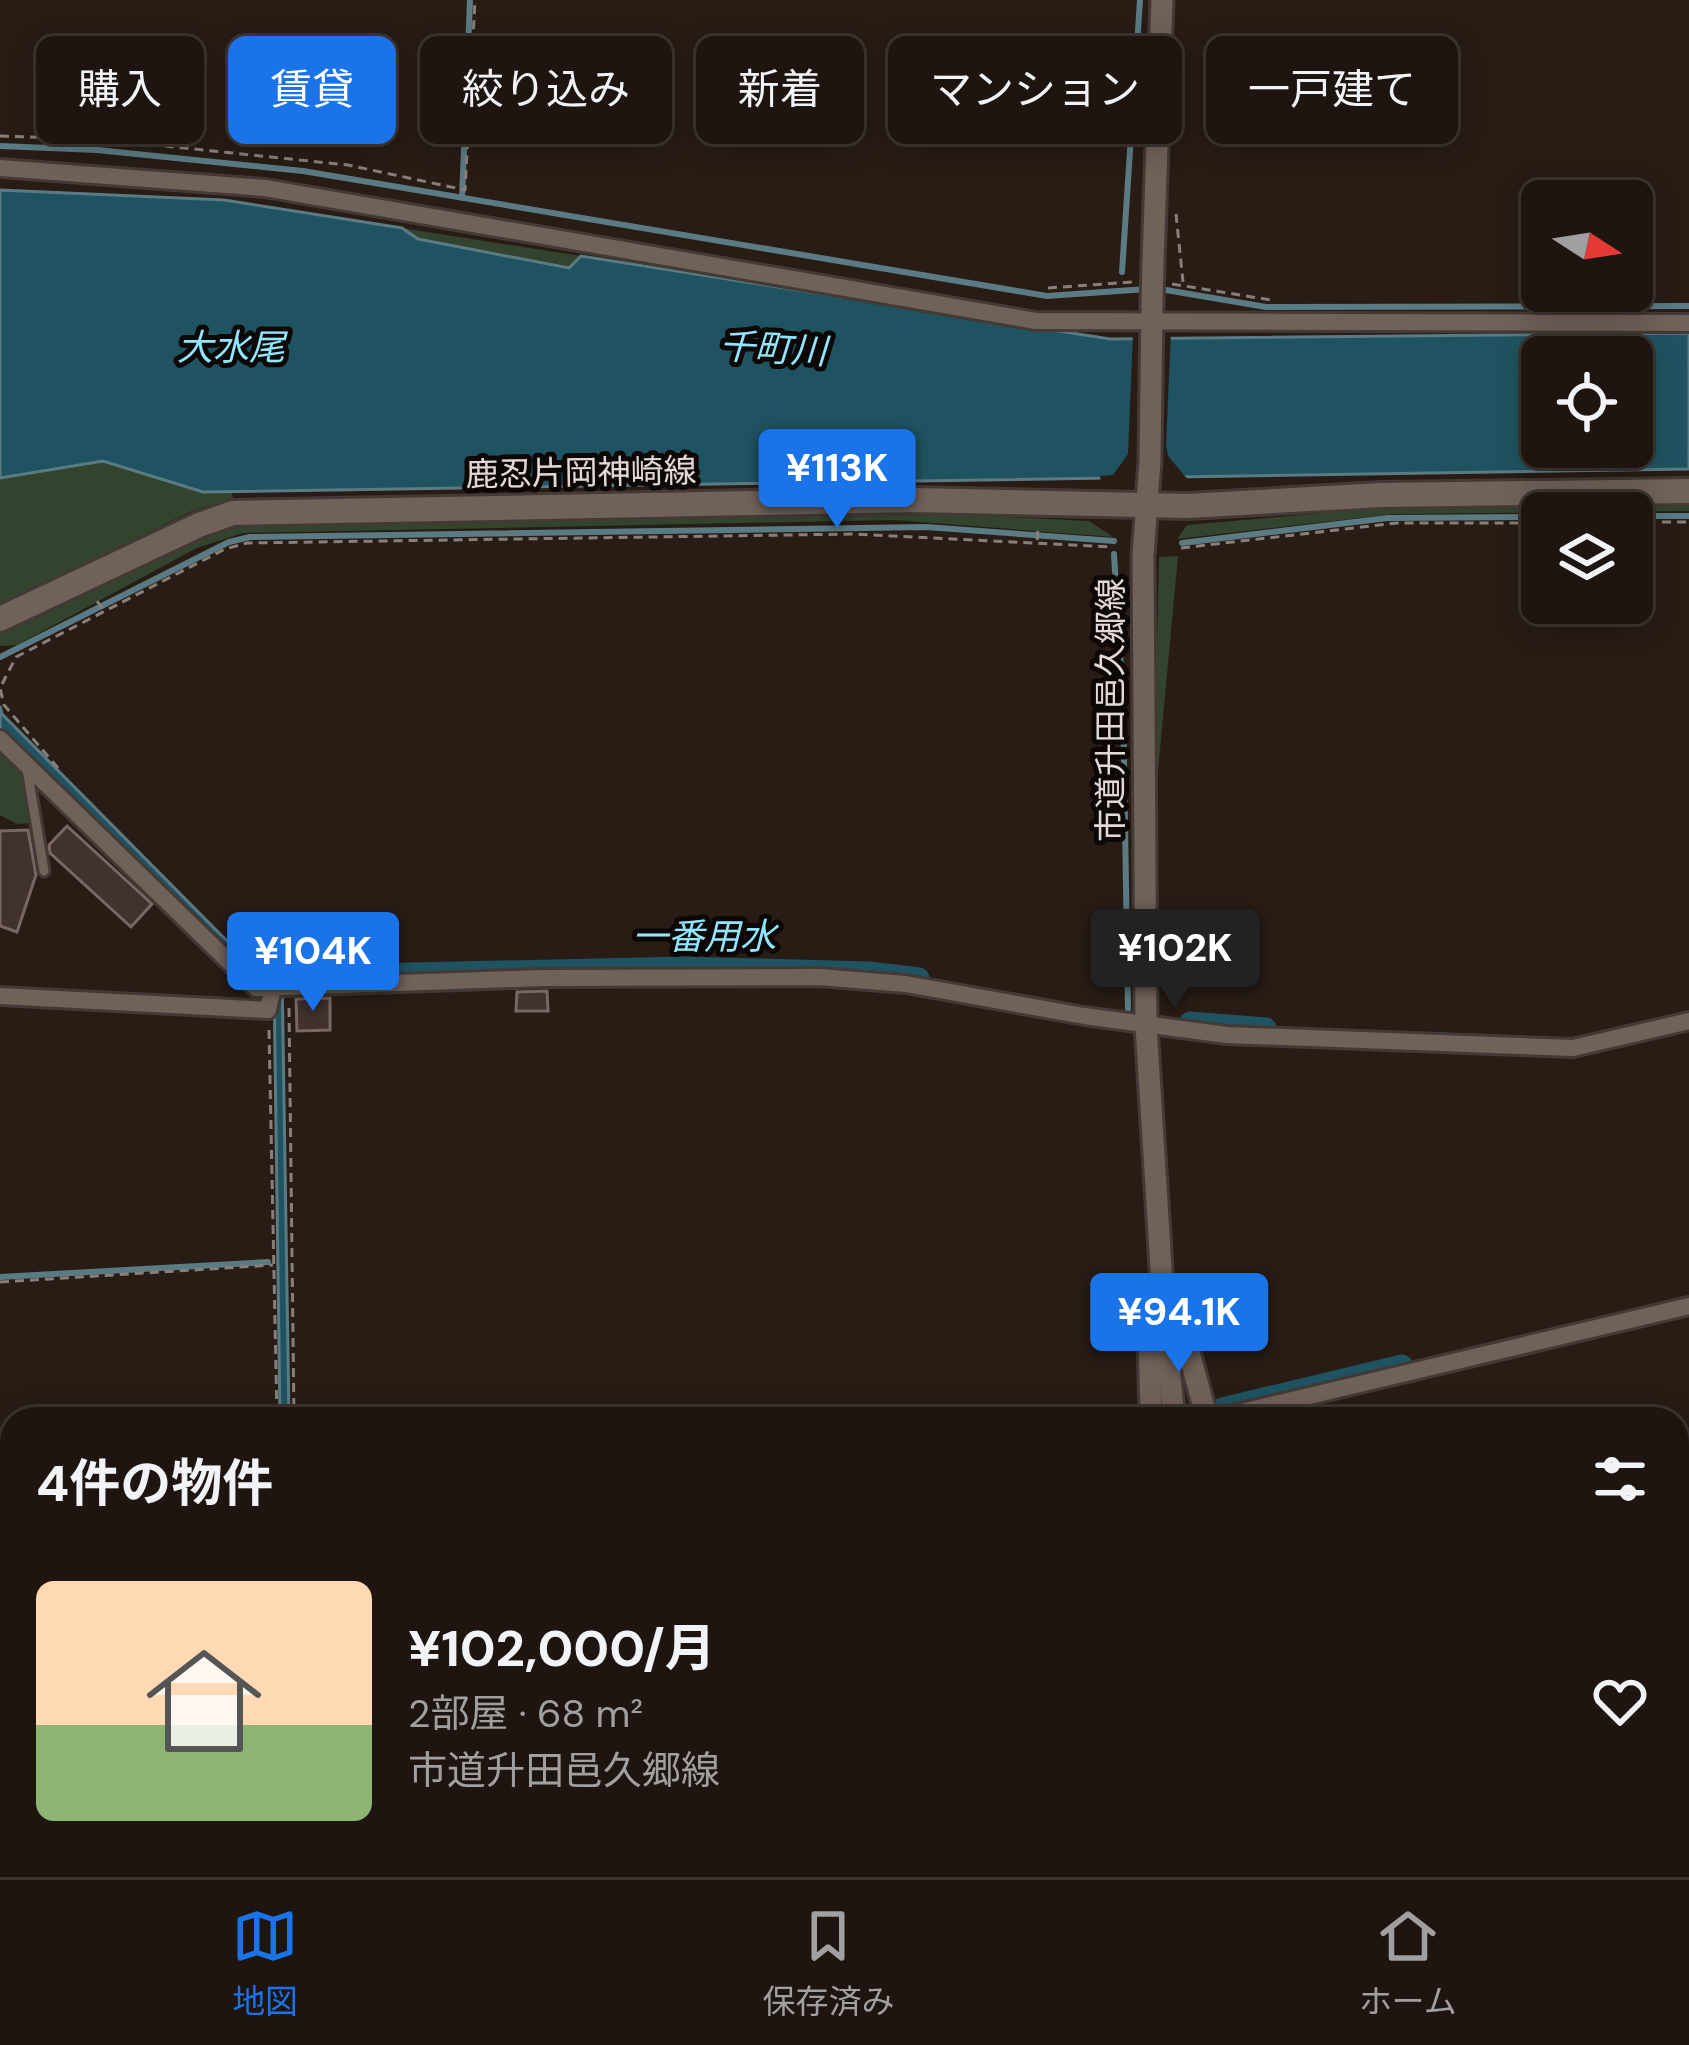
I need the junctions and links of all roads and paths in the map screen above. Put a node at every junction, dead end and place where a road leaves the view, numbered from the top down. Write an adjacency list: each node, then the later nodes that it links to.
1 (476, 0): 3 (path)
2 (1162, 0): 5 (street, 市道升田邑久郷線, bridge)
3 (0, 136)
4 (0, 168): 5 (street)
5 (1152, 319): 6 (street); 8 (street, 市道升田邑久郷線)
6 (1689, 323)
7 (1689, 491): 8 (main road, 鹿忍片岡神崎線)
8 (1148, 495): 18 (main road, 鹿忍片岡神崎線); 28 (street, 市道升田邑久郷線)
9 (1521, 522): 17 (path)
10 (1653, 522): 11 (path)
11 (1689, 522)
12 (670, 526): 14 (path)
13 (1038, 530): 15 (path)
14 (670, 535): 15 (path); 21 (path)
15 (1037, 540): 16 (path)
16 (1112, 547)
17 (1181, 548)
18 (0, 619)
19 (0, 739): 20 (street)
20 (26, 764): 22 (lane); 23 (street)
21 (58, 768)
22 (44, 871)
23 (278, 988): 25 (street); 28 (street)
24 (0, 996): 25 (street)
25 (268, 1010): 29 (path)
26 (289, 1010): 34 (path)
27 (1689, 1022): 28 (street)
28 (1146, 1025): 32 (street, 市道升田邑久郷線)
29 (273, 1265): 30 (path); 33 (path)
30 (0, 1282)
31 (1689, 1306): 38 (street)
32 (1164, 1316): 35 (street); 36 (street, 市道升田邑久郷線); 37 (street)
33 (277, 1407)
34 (294, 1407)
35 (1151, 1407)
36 (1173, 1407)
37 (1206, 1407)
38 (1261, 1407)

